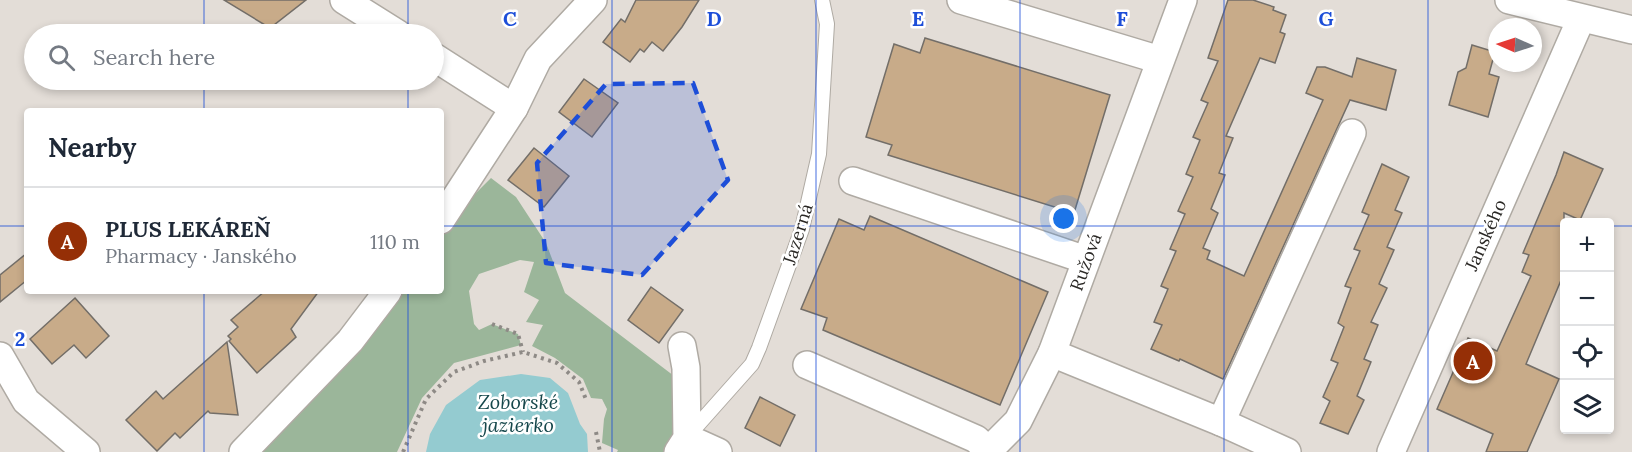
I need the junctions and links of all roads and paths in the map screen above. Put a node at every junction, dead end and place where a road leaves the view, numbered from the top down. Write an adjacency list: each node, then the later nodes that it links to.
1 (344, 0): 8 (street)
2 (593, 0): 12 (street)
3 (822, 0): 27 (lane, Jazerná)
4 (961, 0): 10 (street)
5 (1182, 0): 10 (street, Ružová)
6 (1509, 0): 7 (street)
7 (1581, 19): 9 (street); 35 (street, Janského)
8 (382, 24)
9 (1632, 30)
10 (1160, 60): 16 (street, Ružová)
11 (444, 63): 12 (street)
12 (514, 108): 15 (street)
13 (1352, 133): 25 (street)
14 (853, 181): 16 (street)
15 (444, 215)
16 (1086, 261): 21 (street, Ružová)
17 (385, 294): 30 (street)
18 (492, 324): 20 (path)
19 (682, 346): 27 (street)
20 (523, 352): 24 (path); 31 (path)
21 (1052, 353): 25 (street); 28 (street)
22 (0, 356): 29 (street)
23 (807, 365): 28 (street)
24 (587, 402)
25 (1221, 422): 34 (street)
26 (596, 432): 32 (path)
27 (683, 445): 33 (street)
28 (988, 451)
29 (86, 452)
30 (243, 452)
31 (403, 452)
32 (600, 452)
33 (717, 452)
34 (1287, 452)
35 (1391, 452)

